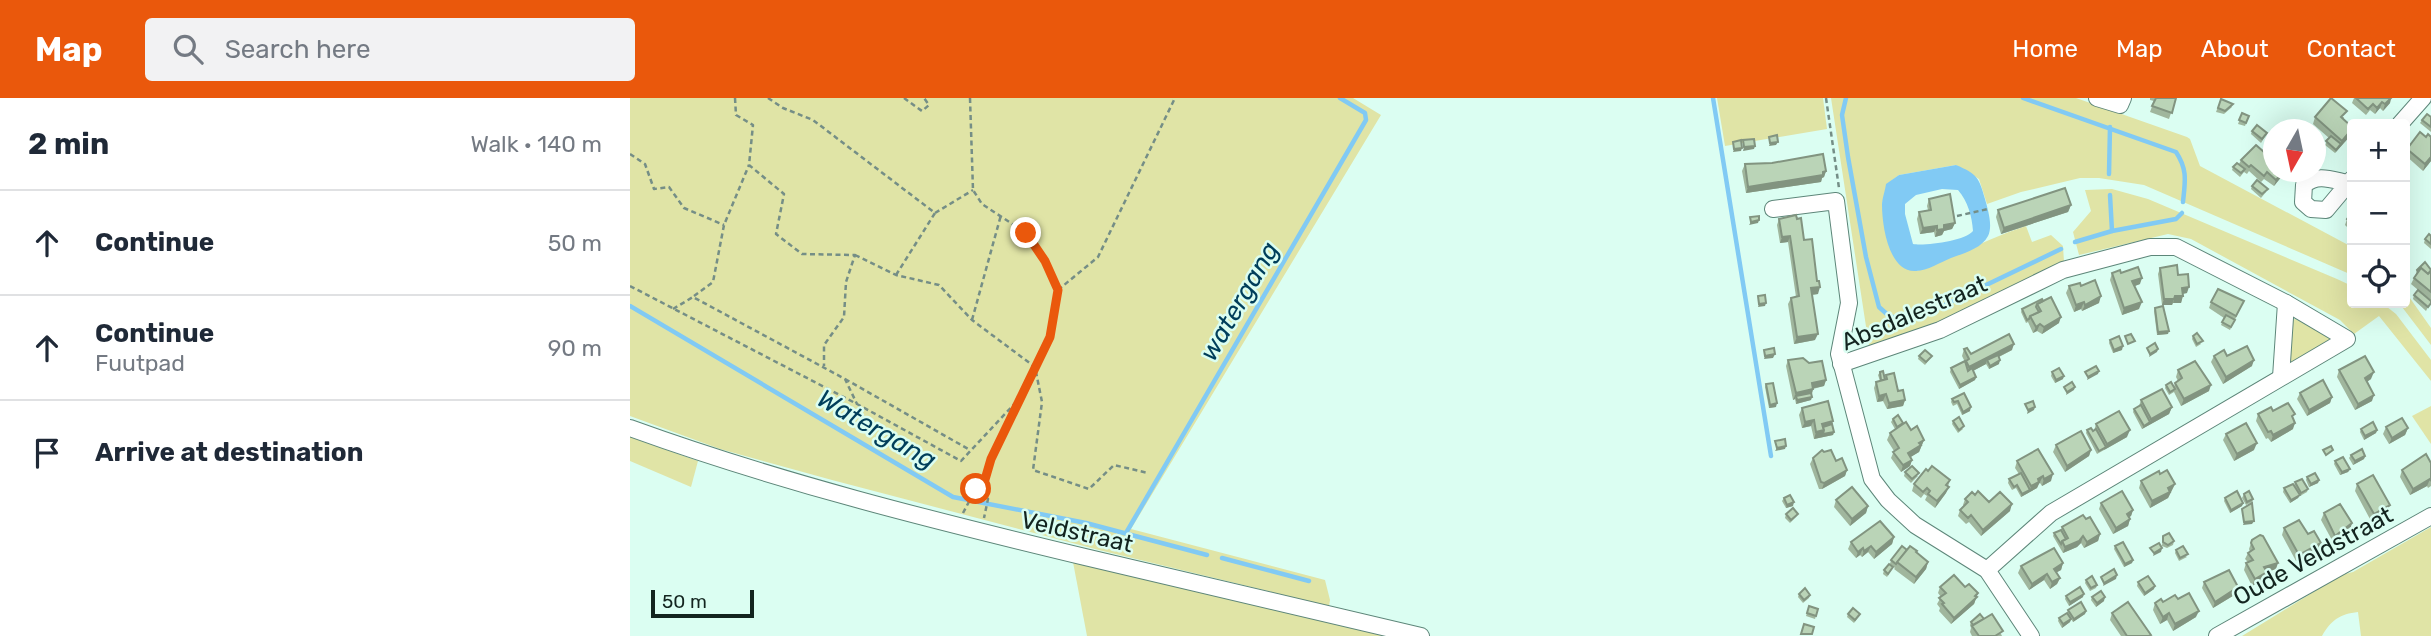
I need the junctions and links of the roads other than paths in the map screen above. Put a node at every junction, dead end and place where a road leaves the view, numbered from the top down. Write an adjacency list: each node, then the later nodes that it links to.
1 (2097, 98): 2 (street)
2 (2123, 98)
3 (2423, 98): 4 (street)
4 (2404, 119)
5 (1773, 209): 7 (street)
6 (2286, 303): 7 (street, Absdalestraat); 8 (street); 8 (street, Absdalestraat)
7 (1842, 364): 11 (street, Absdalestraat)
8 (2281, 377): 11 (street, Absdalestraat)
9 (630, 428): 12 (street, Veldstraat)
10 (2431, 516): 14 (street, Oude Veldstraat)
11 (1987, 570): 13 (street, Absdalestraat)
12 (1421, 636)
13 (2031, 636)
14 (2217, 636)

